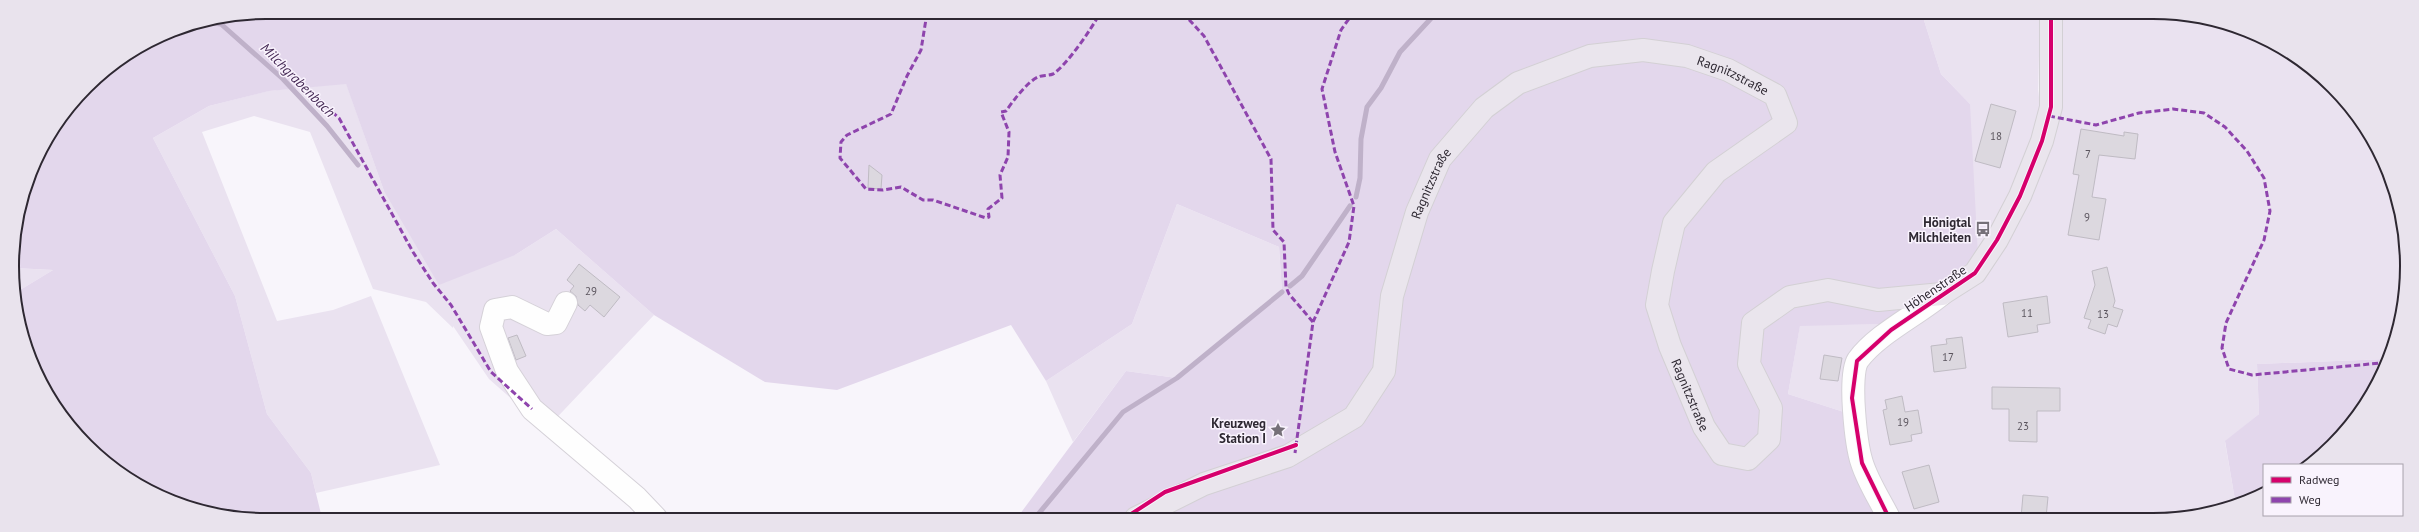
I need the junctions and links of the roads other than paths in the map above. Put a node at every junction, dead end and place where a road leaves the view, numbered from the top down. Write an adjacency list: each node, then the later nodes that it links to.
1 (2051, 19): 2 (main road, Höhenstraße)
2 (1942, 294): 5 (main road, Ragnitzstraße); 6 (street, Höhenstraße)
3 (566, 303): 4 (street)
4 (651, 513)
5 (1146, 513)
6 (1887, 513)

